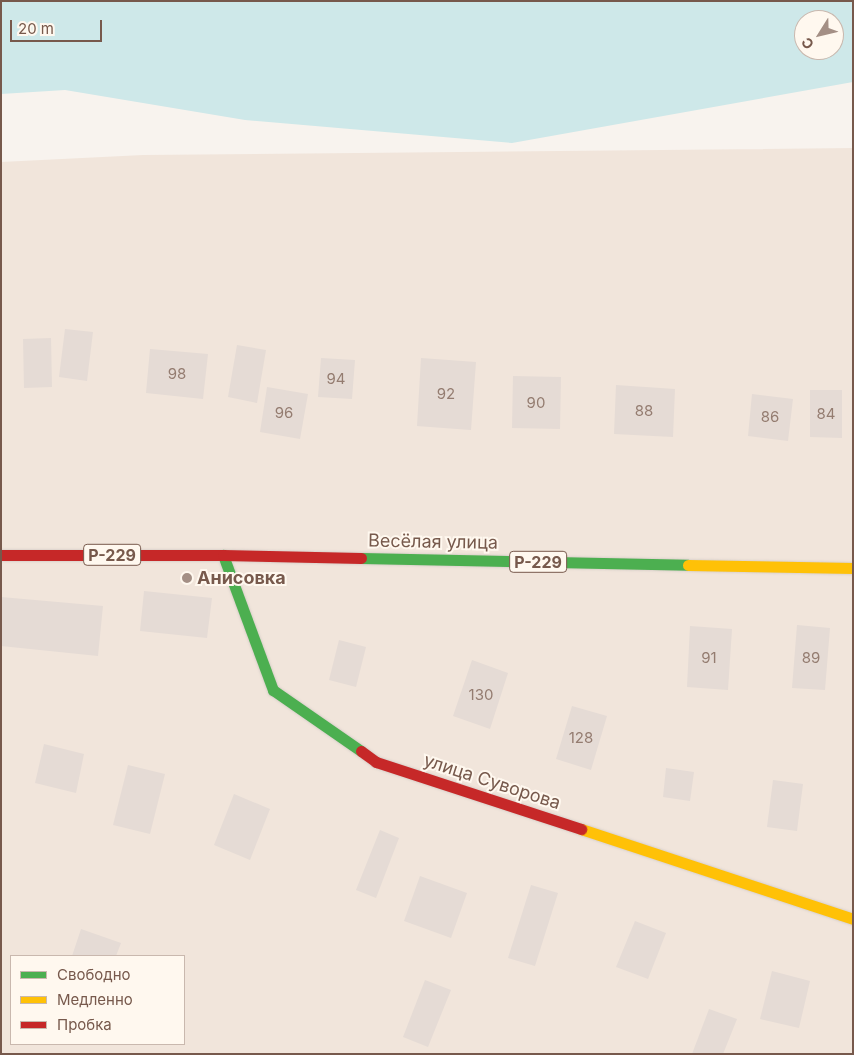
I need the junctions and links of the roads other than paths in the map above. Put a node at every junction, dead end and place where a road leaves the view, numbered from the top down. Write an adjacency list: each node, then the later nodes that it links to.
1 (1, 554): 2 (main road, Р-229)
2 (223, 555): 3 (main road, Весёлая улица / Р-229); 4 (main road, улица Суворова)
3 (853, 568)
4 (853, 919)

